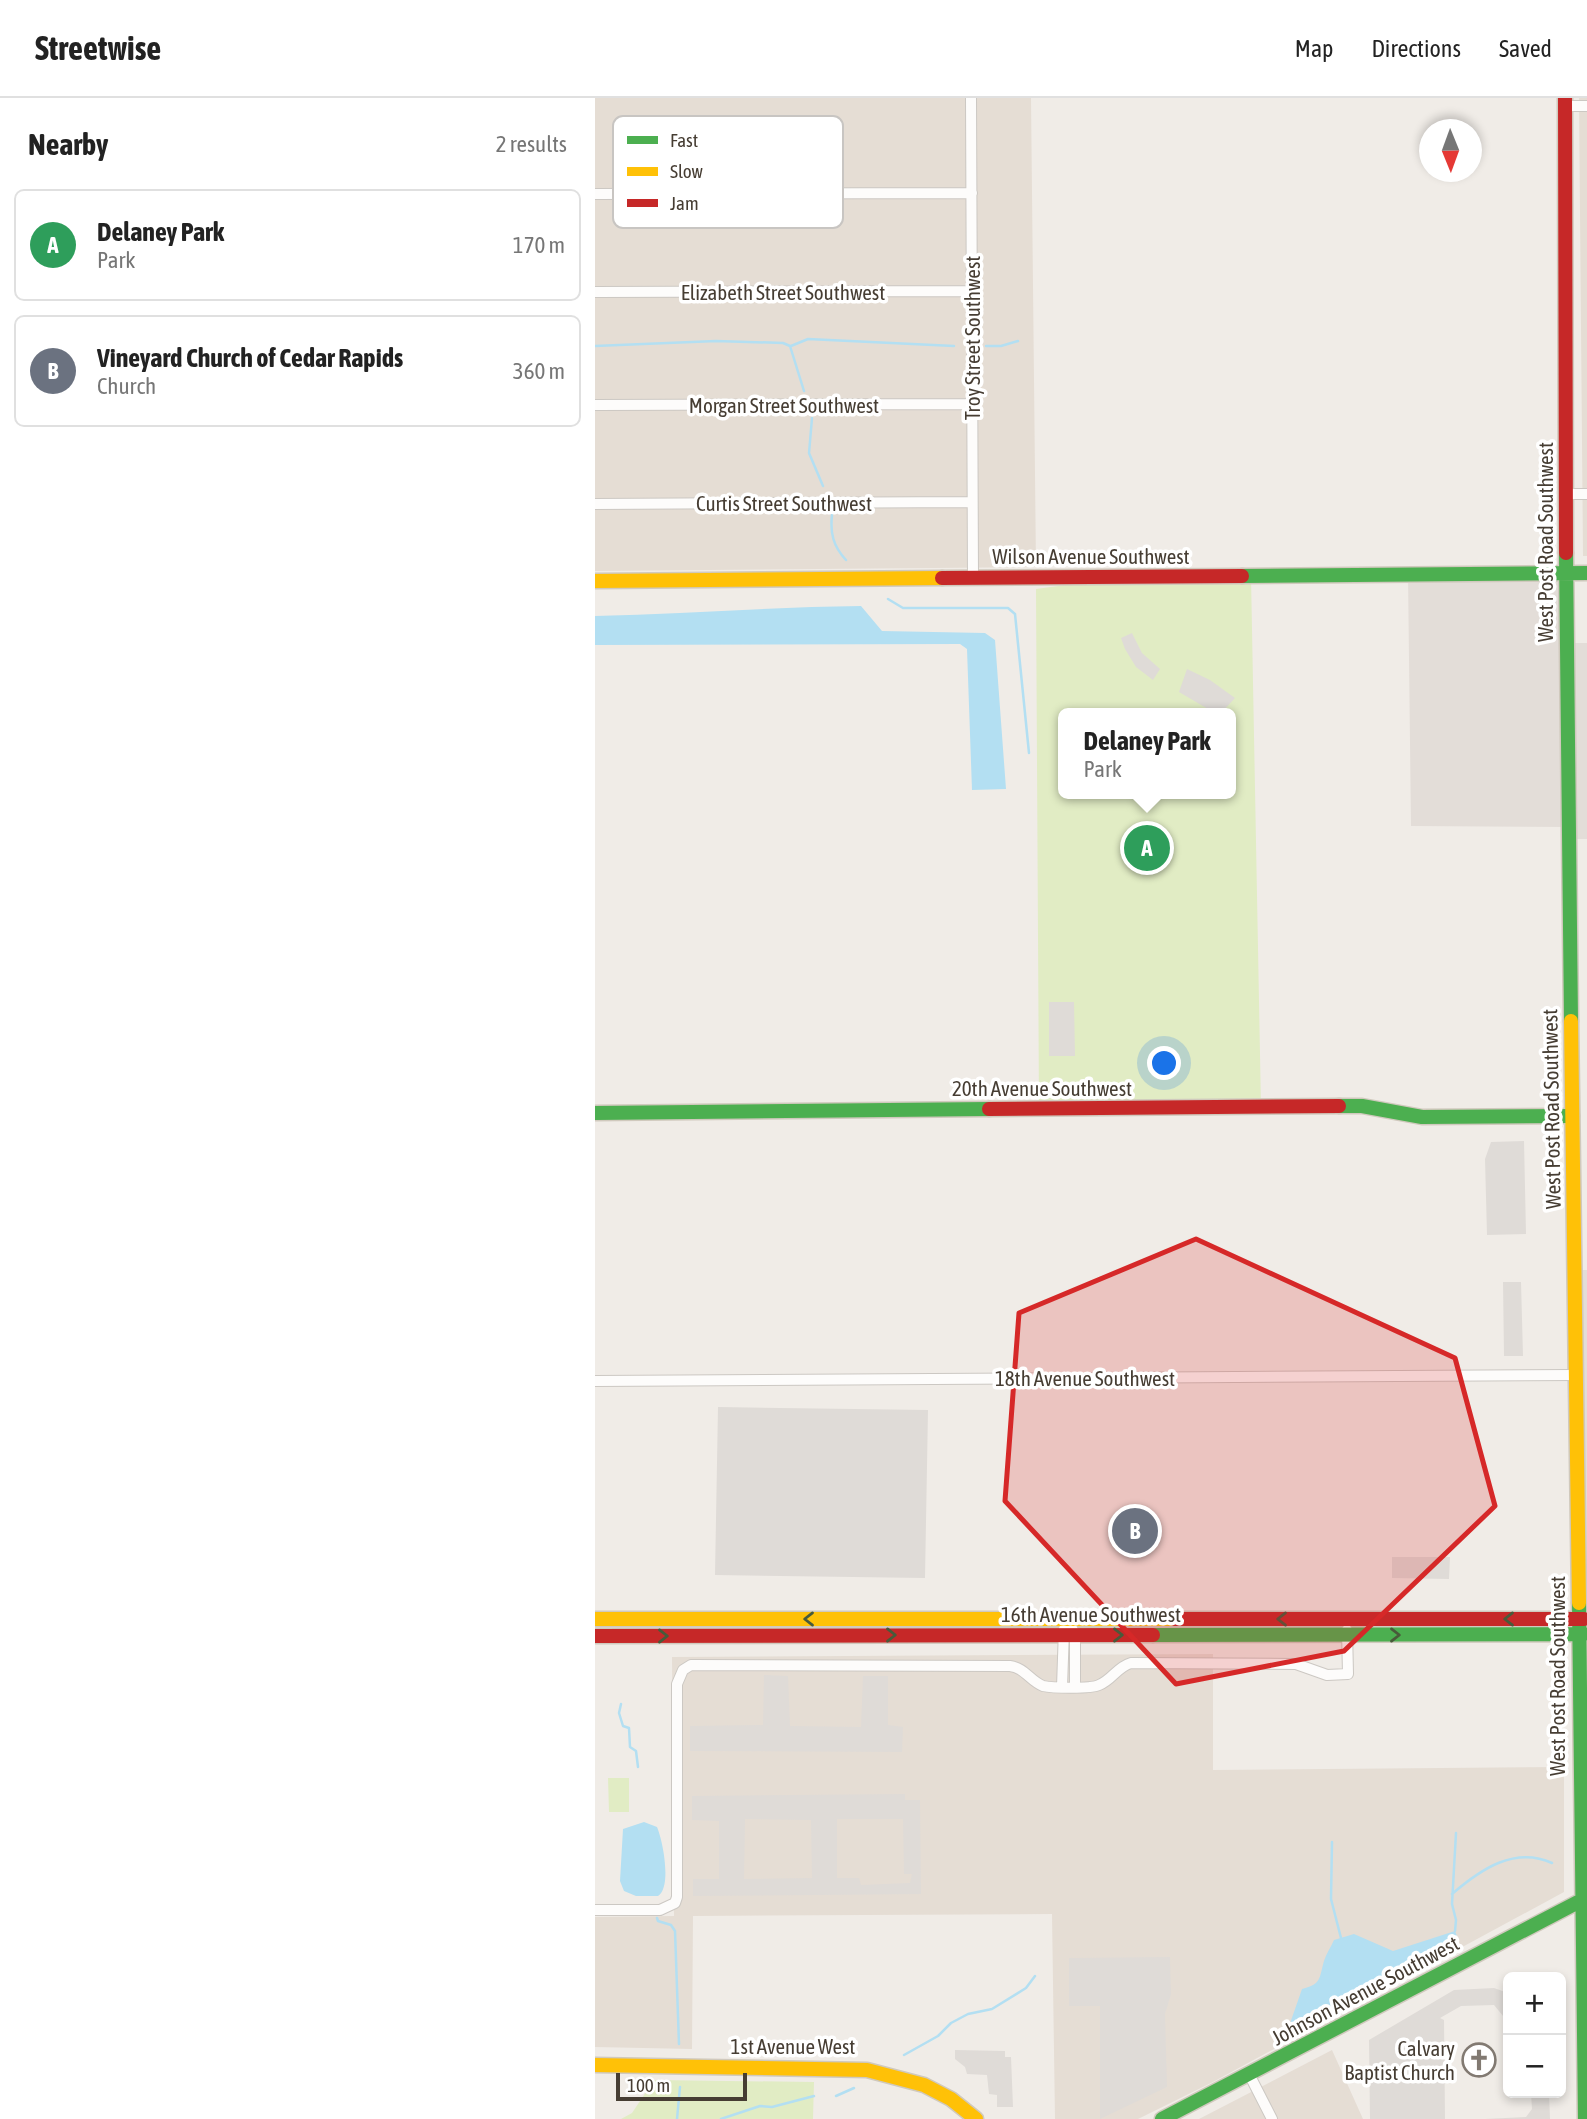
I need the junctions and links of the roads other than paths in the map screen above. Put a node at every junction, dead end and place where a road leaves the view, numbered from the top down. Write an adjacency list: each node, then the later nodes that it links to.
1 (971, 98): 5 (street, Troy Street Southwest)
2 (1565, 102): 3 (street); 12 (street, West Post Road Southwest)
3 (1587, 106)
4 (843, 193): 5 (street)
5 (972, 193): 8 (street, Troy Street Southwest)
6 (595, 194): 7 (street)
7 (613, 194)
8 (972, 291): 9 (street, Elizabeth Street Southwest); 10 (street, Troy Street Southwest)
9 (595, 292)
10 (972, 404): 11 (street, Morgan Street Southwest); 14 (street, Troy Street Southwest)
11 (595, 405)
12 (1565, 494): 13 (street); 17 (street, West Post Road Southwest)
13 (1587, 494)
14 (972, 502): 15 (street, Curtis Street Southwest); 18 (street, Troy Street Southwest)
15 (595, 503)
16 (1587, 573): 17 (street, Wilson Avenue Southwest)
17 (1566, 574): 18 (street, Wilson Avenue Southwest); 21 (street, West Post Road Southwest)
18 (972, 578): 19 (street, Wilson Avenue Southwest)
19 (595, 581)
20 (595, 1113): 21 (street, 20th Avenue Southwest)
21 (1572, 1116): 22 (street, West Post Road Southwest)
22 (1575, 1375): 23 (street, 18th Avenue Southwest); 27 (street, West Post Road Southwest)
23 (595, 1381)
24 (595, 1619): 25 (street, 16th Avenue Southwest, one-way to 24)
25 (1068, 1619): 26 (street, 16th Avenue Southwest, one-way to 25); 29 (street)
26 (1347, 1619): 27 (street, 16th Avenue Southwest, one-way to 26); 30 (street)
27 (1582, 1619): 28 (street, West Post Road Southwest)
28 (1582, 1634): 30 (street, 16th Avenue Southwest, one-way to 28); 34 (street, West Post Road Southwest)
29 (1068, 1635): 30 (street, 16th Avenue Southwest, one-way to 30); 31 (street, 16th Avenue Southwest, one-way to 29); 32 (street); 33 (street)
30 (1347, 1635): 33 (street)
31 (595, 1636)
32 (1062, 1687): 33 (street); 35 (street)
33 (1075, 1687)
34 (1584, 1898): 37 (street, Johnson Avenue Southwest); 41 (street, West Post Road Southwest)
35 (595, 1910)
36 (595, 2065): 38 (street, 1st Avenue West)
37 (1249, 2074): 39 (street, Johnson Avenue Southwest); 40 (street)
38 (977, 2119)
39 (1162, 2119)
40 (1272, 2119)
41 (1585, 2119)

